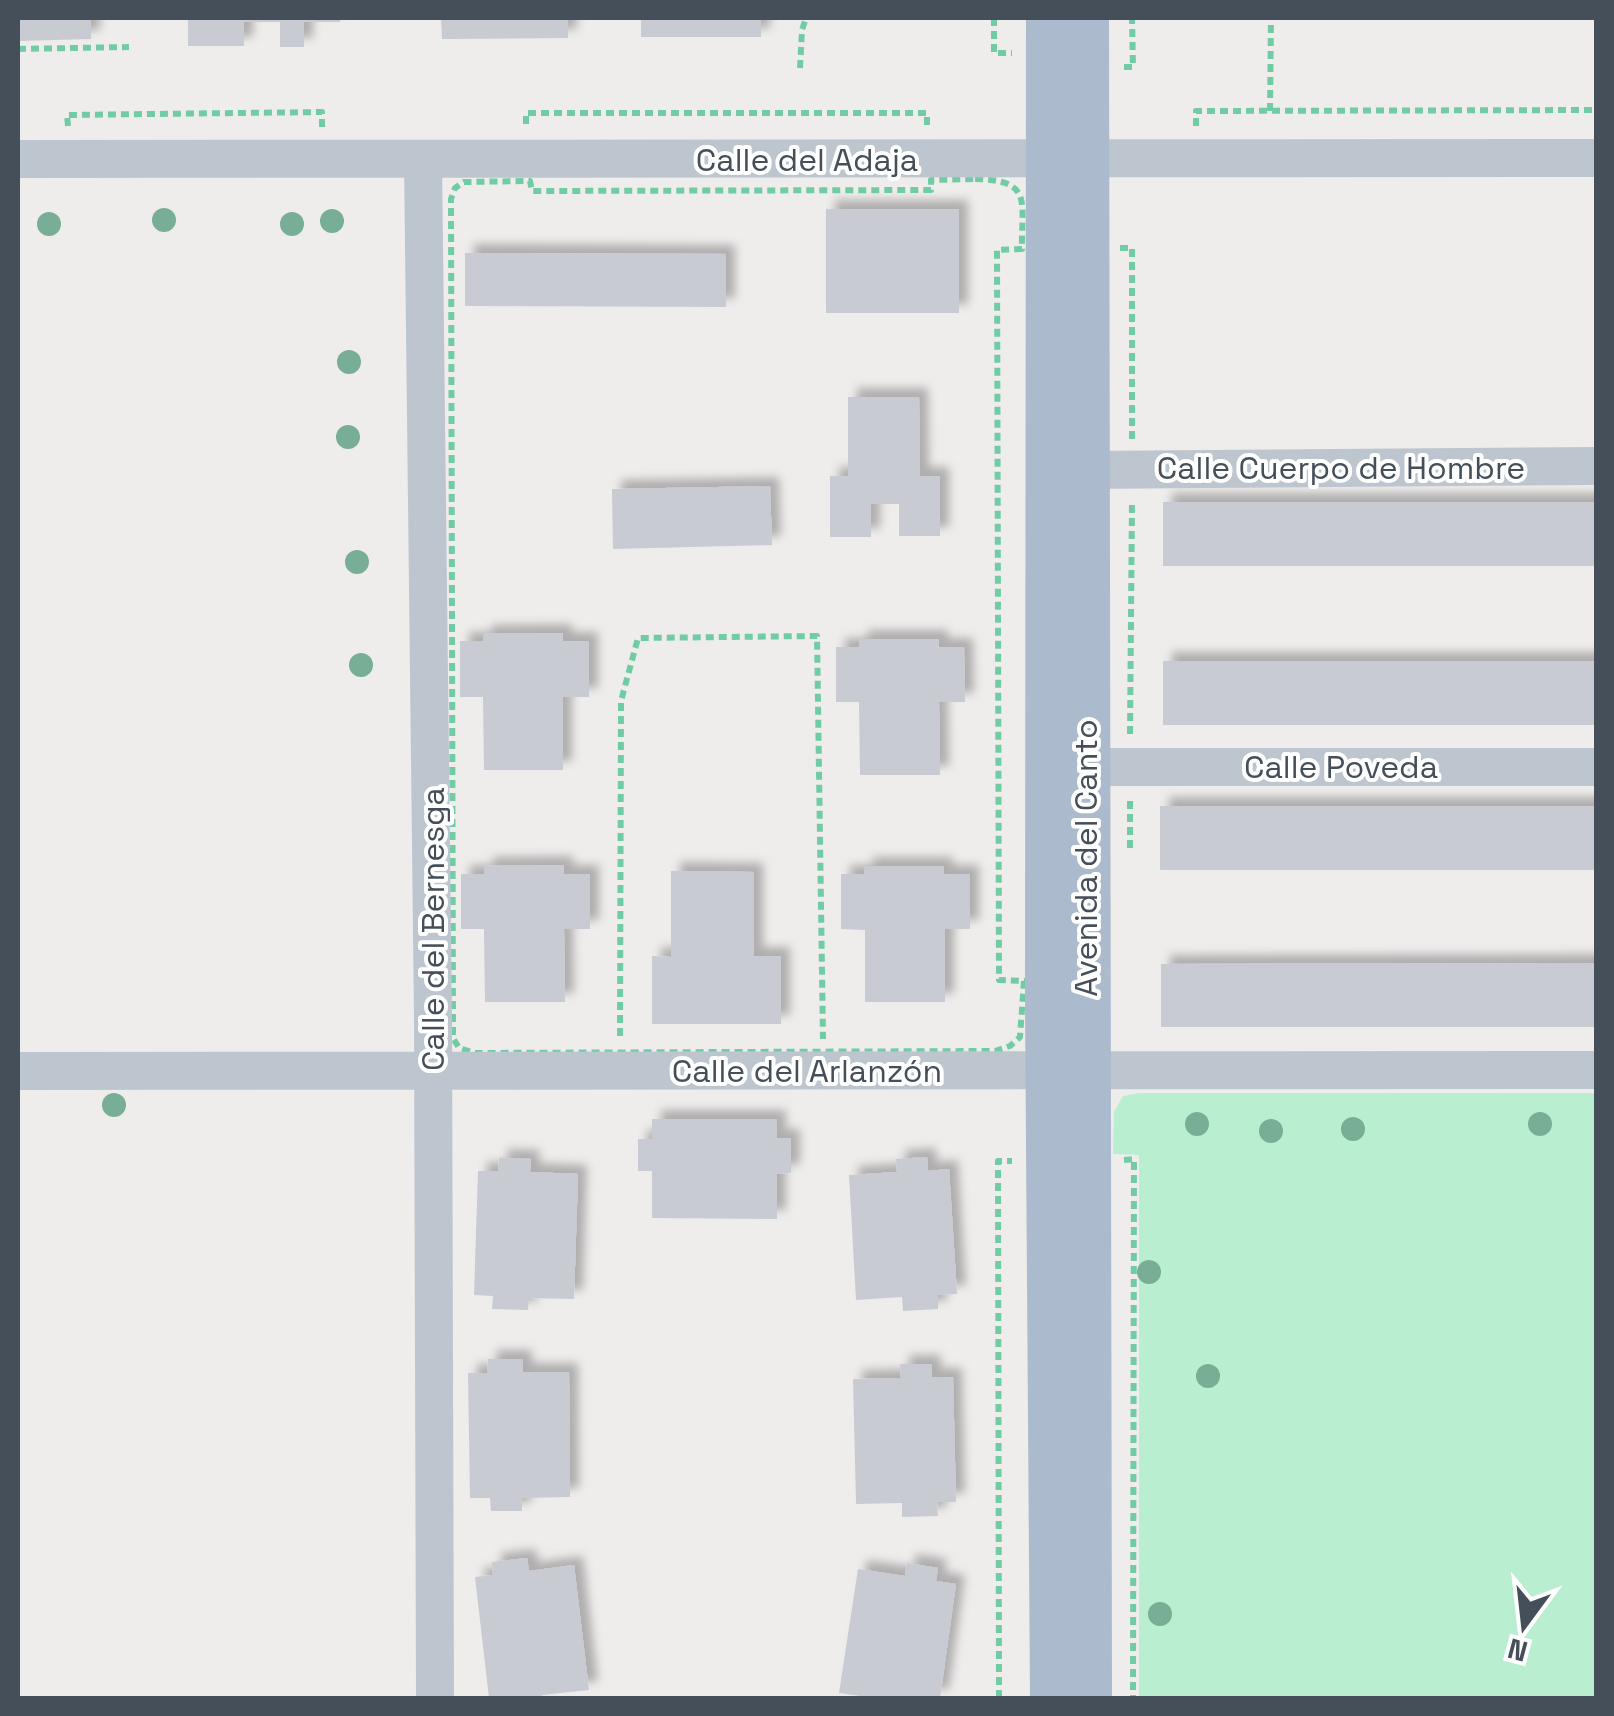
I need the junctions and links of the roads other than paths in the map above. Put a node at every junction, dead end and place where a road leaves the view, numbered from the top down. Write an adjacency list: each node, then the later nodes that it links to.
1 (1050, 18): 6 (main road, Avenida del Canto)
2 (1085, 18): 6 (main road, Avenida del Canto)
3 (1596, 158): 6 (street, Calle del Adaja)
4 (18, 159): 5 (street, Calle del Adaja)
5 (423, 160): 6 (street, Calle del Adaja); 14 (street, Calle del Bernesga)
6 (1067, 160): 8 (main road, Avenida del Canto); 11 (main road, Avenida del Canto)
7 (1596, 466): 8 (street, Calle Cuerpo de Hombre)
8 (1085, 470): 9 (main road, Avenida del Canto)
9 (1086, 767): 10 (street, Calle Poveda); 11 (main road, Avenida del Canto)
10 (1596, 767)
11 (1067, 1070): 12 (street, Calle del Arlanzón); 14 (street, Calle del Arlanzón); 16 (main road, Avenida del Canto); 17 (main road, Avenida del Canto)
12 (1596, 1070)
13 (18, 1071): 14 (street, Calle del Arlanzón)
14 (434, 1071): 15 (street, Calle del Bernesga)
15 (435, 1698)
16 (1054, 1698)
17 (1088, 1698)

